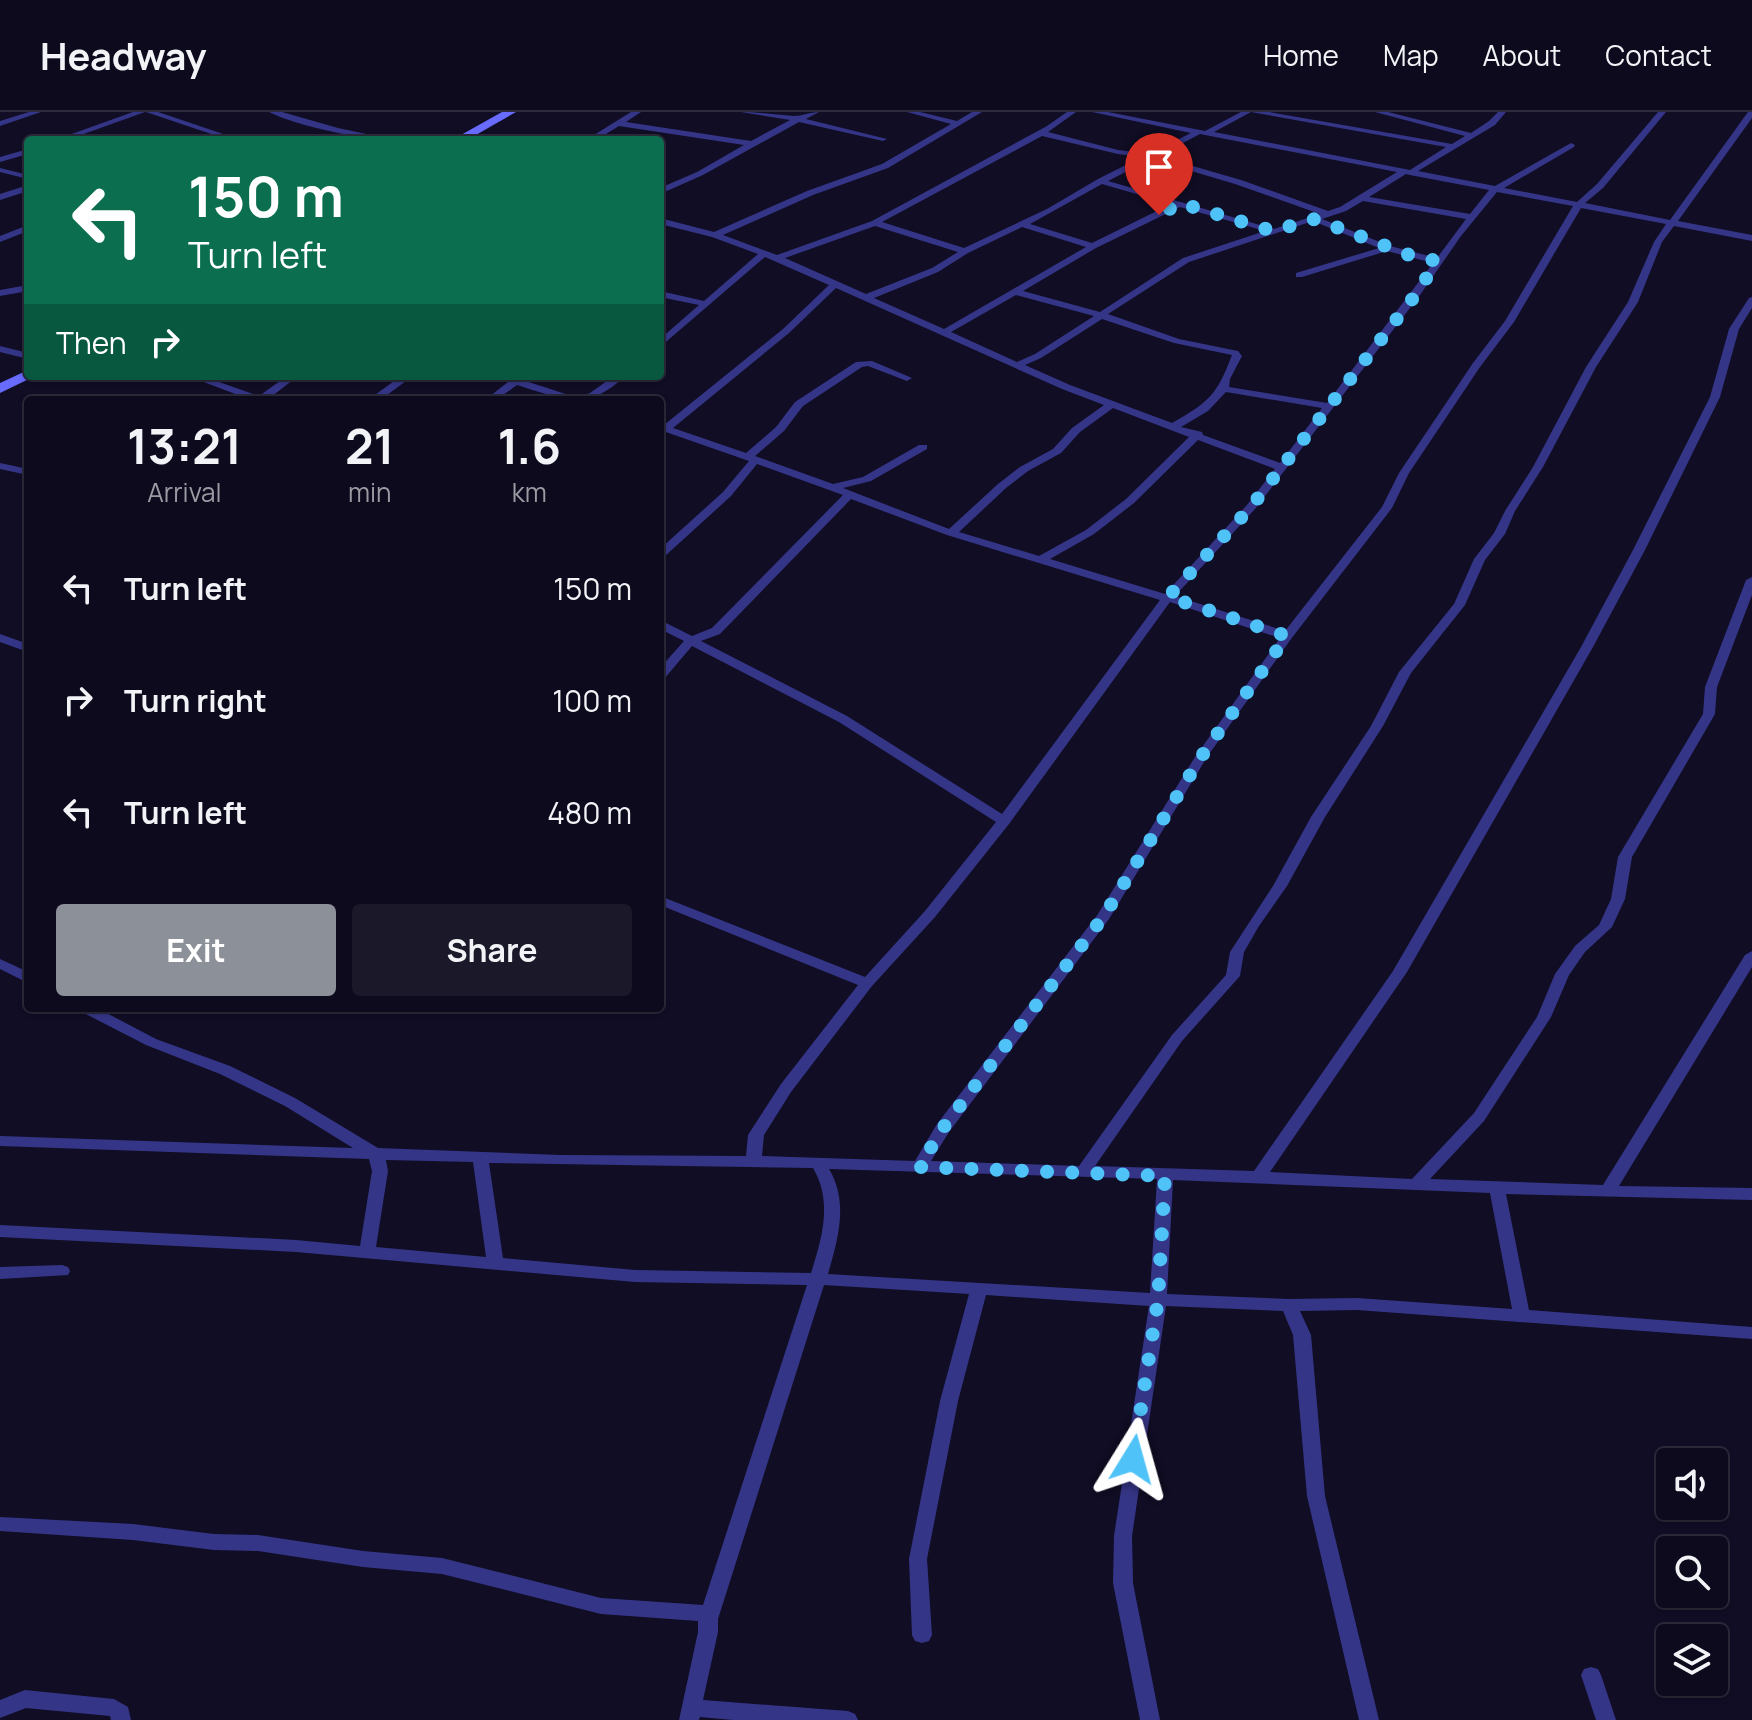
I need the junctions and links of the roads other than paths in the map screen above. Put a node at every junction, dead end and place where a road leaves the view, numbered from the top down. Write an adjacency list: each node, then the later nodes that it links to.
1 (37, 112): 21 (street)
2 (141, 112): 26 (street)
3 (150, 112): 27 (street)
4 (273, 112): 28 (street)
5 (510, 112): 29 (main road)
6 (637, 112): 20 (street)
7 (745, 112): 19 (street)
8 (815, 112): 19 (street)
9 (911, 112): 22 (street)
10 (978, 112): 22 (street)
11 (1072, 112): 23 (street)
12 (1096, 112): 24 (street)
13 (1247, 112): 24 (street)
14 (1255, 112): 34 (street)
15 (1379, 112): 25 (street)
16 (1502, 112): 25 (street)
17 (1662, 112): 48 (street)
18 (1752, 112): 55 (street)
19 (798, 119): 31 (street); 32 (street)
20 (616, 123): 30 (street); 32 (street)
21 (0, 124)
22 (959, 124): 58 (street)
23 (1041, 133): 36 (street); 53 (street)
24 (1203, 133): 36 (street); 39 (street)
25 (1471, 135): 34 (street)
26 (71, 136)
27 (222, 136)
28 (369, 136)
29 (465, 136)
30 (596, 136)
31 (883, 139)
32 (753, 144): 43 (street)
33 (1571, 145): 44 (street)
34 (1452, 146): 39 (street)
35 (24, 152): 37 (street)
36 (1149, 156): 41 (street); 49 (street)
37 (0, 160)
38 (0, 170): 40 (street)
39 (1407, 172): 44 (street); 46 (street)
40 (24, 176)
41 (1101, 181): 47 (street); 54 (street)
42 (24, 189): 45 (street)
43 (664, 189)
44 (1494, 190): 48 (street); 50 (street)
45 (0, 197)
46 (1363, 198): 49 (street); 50 (street)
47 (1180, 203): 57 (street); 61 (street)
48 (1578, 205): 55 (street); 116 (street)
49 (1329, 214): 51 (street)
50 (1472, 217): 66 (street)
51 (1315, 219): 57 (street); 62 (street)
52 (664, 222): 58 (street)
53 (875, 223): 63 (street); 65 (street)
54 (1021, 224): 61 (street); 63 (street)
55 (1673, 224): 59 (street); 134 (street)
56 (24, 230): 60 (street)
57 (1273, 231): 76 (street)
58 (715, 235): 64 (street)
59 (1752, 238)
60 (0, 239)
61 (1093, 246): 70 (street)
62 (1387, 248): 66 (street); 67 (street)
63 (965, 251): 73 (street)
64 (764, 253): 65 (street); 75 (street)
65 (777, 258): 68 (street)
66 (1437, 261): 98 (street)
67 (1299, 275)
68 (834, 285): 73 (street); 100 (street)
69 (24, 289): 71 (street)
70 (1017, 292): 76 (street); 77 (street)
71 (0, 293)
72 (664, 295): 75 (street)
73 (865, 298): 77 (street)
74 (1752, 300): 136 (street)
75 (707, 304): 78 (street)
76 (1101, 315): 81 (street); 90 (street)
77 (945, 332): 81 (street)
78 (664, 341)
79 (0, 349): 80 (street)
80 (24, 355)
81 (1018, 365): 97 (street)
82 (24, 376): 89 (main road)
83 (907, 378): 104 (street)
84 (204, 380): 91 (street)
85 (288, 380): 92 (street)
86 (402, 380): 93 (street)
87 (615, 380): 96 (street)
88 (516, 381): 94 (street); 95 (street)
89 (0, 389)
90 (1224, 389): 98 (street); 99 (street)
91 (249, 396)
92 (266, 396)
93 (379, 396)
94 (495, 396)
95 (562, 396)
96 (590, 396)
97 (1112, 404): 99 (street); 110 (street)
98 (1328, 406): 106 (street)
99 (1175, 426): 102 (street)
100 (664, 427)
101 (664, 428): 104 (street)
102 (1198, 434): 106 (street); 112 (street)
103 (923, 447): 108 (street)
104 (751, 458): 108 (street); 111 (street)
105 (0, 466): 107 (street)
106 (1280, 467): 114 (street)
107 (24, 471)
108 (829, 488): 109 (street)
109 (848, 496): 110 (street); 118 (street)
110 (951, 533): 112 (street)
111 (664, 551)
112 (1038, 561): 114 (street)
113 (1752, 580): 137 (street)
114 (1168, 598): 116 (street); 121 (street)
115 (664, 626): 118 (street)
116 (1287, 636): 133 (street)
117 (0, 638): 119 (street)
118 (690, 641): 120 (street); 121 (street)
119 (24, 647)
120 (664, 671)
121 (1004, 821): 126 (street)
122 (664, 902): 126 (street)
123 (1752, 955): 139 (street)
124 (0, 963): 125 (street)
125 (24, 976)
126 (867, 983): 131 (street)
127 (93, 1012): 129 (street)
128 (0, 1141): 129 (street)
129 (372, 1152): 130 (street); 142 (street)
130 (480, 1156): 131 (street); 143 (street)
131 (753, 1161): 132 (street)
132 (818, 1163): 133 (street); 146 (street)
133 (919, 1167): 134 (street)
134 (1082, 1173): 135 (street)
135 (1165, 1176): 136 (street); 148 (street)
136 (1258, 1177): 137 (street)
137 (1416, 1184): 138 (street)
138 (1497, 1188): 139 (street); 150 (street)
139 (1608, 1191): 140 (street)
140 (1752, 1194)
141 (0, 1231): 142 (street)
142 (367, 1253): 143 (street)
143 (495, 1264): 146 (street)
144 (62, 1271): 145 (street)
145 (0, 1273)
146 (818, 1279): 147 (street); 153 (street)
147 (978, 1292): 148 (street); 154 (street)
148 (1158, 1300): 149 (street); 160 (street)
149 (1289, 1305): 150 (street); 161 (street)
150 (1521, 1314): 151 (street)
151 (1752, 1333)
152 (0, 1524): 153 (street)
153 (708, 1619): 157 (street)
154 (922, 1635)
155 (1591, 1675): 162 (street)
156 (0, 1709): 158 (street)
157 (689, 1714): 159 (street)
158 (121, 1720)
159 (848, 1720)
160 (1150, 1720)
161 (1369, 1720)
162 (1606, 1720)

